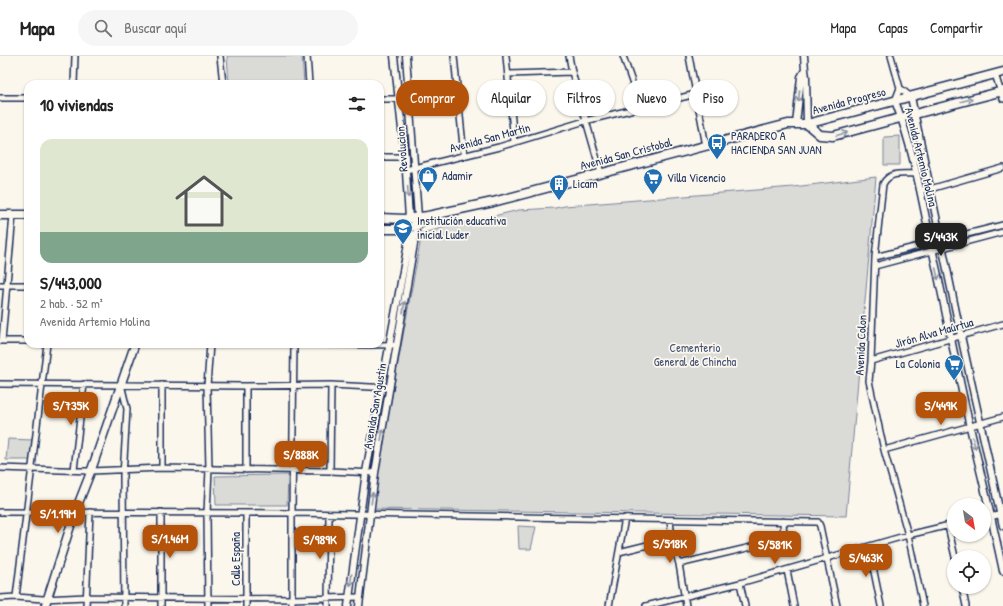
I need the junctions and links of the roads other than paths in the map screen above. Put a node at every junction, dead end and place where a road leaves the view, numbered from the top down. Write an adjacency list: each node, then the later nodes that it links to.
1 (75, 56): 17 (street)
2 (220, 56): 18 (street)
3 (306, 56): 19 (street)
4 (394, 56): 20 (street, Revolucion)
5 (406, 56): 44 (street, Revolucion)
6 (454, 56): 41 (street)
7 (506, 56): 16 (street)
8 (569, 56): 14 (street)
9 (623, 56): 21 (street)
10 (688, 56): 22 (street)
11 (804, 56): 13 (street)
12 (891, 56): 23 (street)
13 (805, 70): 37 (street, one-way to 37); 38 (street)
14 (572, 72): 16 (street); 36 (street)
15 (999, 73): 24 (street); 25 (highway, Avenida Progreso)
16 (509, 74): 39 (street)
17 (74, 80)
18 (223, 80)
19 (309, 80)
20 (397, 80)
21 (631, 80)
22 (693, 80)
23 (900, 88): 25 (street); 30 (street)
24 (1002, 94): 32 (highway, Avenida Progreso, one-way to 24)
25 (911, 97): 30 (highway, Avenida Progreso); 32 (street, Avenida Artemio Molina)
26 (0, 98): 27 (street)
27 (24, 98)
28 (384, 99): 29 (street)
29 (396, 100)
30 (895, 101): 35 (street, Avenida Artemio Molina); 38 (highway, Avenida Progreso)
31 (623, 112): 36 (street, Avenida San Martin)
32 (915, 114): 35 (highway, Avenida Progreso); 49 (street, Avenida Artemio Molina)
33 (401, 116): 43 (street, Revolucion)
34 (700, 116): 40 (street)
35 (901, 118): 38 (highway, Avenida Progreso, one-way to 35); 48 (street, Avenida Artemio Molina)
36 (585, 121): 39 (street, Avenida San Martin); 47 (street)
37 (796, 124): 38 (highway, Avenida San Cristobal); 40 (highway, Avenida San Cristobal)
38 (807, 124)
39 (514, 142): 41 (street, Avenida San Martin)
40 (706, 146): 47 (highway, Avenida San Cristobal)
41 (464, 156): 44 (street, Avenida San Martin)
42 (384, 157): 43 (street)
43 (405, 157): 46 (street, Revolucion)
44 (415, 168): 46 (street, Avenida San Martin); 57 (street, Revolucion)
45 (1003, 168): 49 (street)
46 (406, 170): 55 (street, Revolucion, one-way to 55)
47 (600, 174): 57 (highway, Avenida San Cristobal)
48 (916, 174): 50 (street, Avenida Artemio Molina); 62 (street, Avenida Colon)
49 (930, 189): 50 (street); 60 (street, Avenida Artemio Molina)
50 (920, 190): 61 (street, Avenida Artemio Molina)
51 (0, 215): 52 (highway)
52 (13, 215): 53 (highway); 65 (street)
53 (24, 215)
54 (384, 218): 55 (highway, Avenida San Cristobal)
55 (410, 218): 57 (highway, Avenida San Cristobal)
56 (1003, 225): 60 (street)
57 (414, 227): 58 (highway); 73 (street, Avenida San Agustin); 74 (street, Avenida San Agustin, one-way to 57)
58 (384, 229)
59 (1003, 232): 60 (street)
60 (942, 245): 61 (street); 68 (street, Avenida Artemio Molina)
61 (931, 247): 62 (street); 63 (street); 69 (street, Avenida Artemio Molina, one-way to 69)
62 (875, 257): 63 (street, Avenida Colon)
63 (875, 266): 79 (street, Avenida Colon)
64 (0, 285): 65 (street)
65 (6, 285): 66 (street); 70 (street)
66 (24, 286)
67 (1003, 324): 68 (street, Jirón Alva Maúrtua)
68 (961, 336): 69 (street, Jirón Alva Maúrtua); 92 (street, Avenida Artemio Molina)
69 (952, 338): 79 (street, Jirón Alva Maúrtua); 93 (street, Avenida Artemio Molina)
70 (1, 341): 71 (street)
71 (24, 341)
72 (384, 345): 73 (street)
73 (390, 345): 74 (street); 89 (street, Avenida San Agustin)
74 (398, 345): 90 (street, Avenida San Agustin)
75 (46, 348): 81 (street)
76 (134, 348): 83 (main road)
77 (210, 348): 86 (street)
78 (294, 348): 88 (street)
79 (871, 361): 94 (street, Avenida Colon)
80 (0, 384): 81 (street)
81 (42, 384): 82 (street); 97 (street)
82 (84, 384): 83 (street); 100 (street)
83 (121, 384): 84 (street); 98 (street); 103 (main road)
84 (162, 385): 86 (street); 96 (street)
85 (331, 385): 88 (street); 89 (street); 104 (street)
86 (207, 386): 87 (street); 99 (street)
87 (246, 386): 88 (street); 101 (street)
88 (294, 386): 102 (street)
89 (382, 387): 90 (street); 105 (street, Avenida San Agustin)
90 (390, 388): 106 (street, Avenida San Agustin, one-way to 90)
91 (1003, 418): 92 (street)
92 (980, 424): 93 (street); 119 (street, Avenida Artemio Molina)
93 (970, 426): 94 (street); 120 (street, Avenida Artemio Molina, one-way to 120)
94 (884, 450): 126 (street, Avenida Colon)
95 (0, 468): 97 (street)
96 (162, 468): 98 (street); 99 (street)
97 (31, 469): 100 (street); 112 (street)
98 (124, 469): 103 (street); 110 (street)
99 (209, 469): 101 (street); 113 (street)
100 (74, 470): 103 (street)
101 (246, 470): 102 (street)
102 (293, 470): 104 (street); 115 (street)
103 (91, 471): 108 (main road)
104 (330, 471): 105 (street)
105 (366, 472): 106 (street); 117 (street, Avenida San Agustin)
106 (375, 473): 118 (street, Avenida San Agustin, one-way to 106)
107 (0, 512): 112 (street)
108 (77, 512): 109 (street); 112 (street); 148 (main road)
109 (90, 512): 110 (street); 137 (street)
110 (124, 512): 111 (street); 138 (street)
111 (161, 512): 113 (street); 139 (street)
112 (27, 513): 142 (street)
113 (207, 513): 114 (street); 143 (street)
114 (246, 513): 115 (street); 144 (street, Calle España)
115 (292, 513): 116 (street); 146 (street)
116 (329, 514): 117 (street); 147 (street)
117 (360, 514): 118 (street); 145 (street, Avenida San Agustin, one-way to 145)
118 (370, 514): 121 (street); 140 (street, Avenida San Agustin)
119 (1002, 514): 120 (street); 125 (street, Avenida Artemio Molina)
120 (992, 516): 133 (street, Avenida Artemio Molina)
121 (625, 518): 122 (street); 129 (street)
122 (670, 520): 123 (street); 127 (street)
123 (783, 521): 130 (street); 131 (street)
124 (947, 526): 126 (street)
125 (1003, 526)
126 (908, 535): 128 (street); 165 (street, Avenida Colon)
127 (672, 539): 129 (street); 131 (street)
128 (869, 547): 130 (street); 164 (street)
129 (619, 552): 158 (street)
130 (828, 559): 132 (street); 163 (street)
131 (679, 564): 136 (street)
132 (787, 570): 134 (street); 162 (street)
133 (1003, 571)
134 (740, 583): 136 (street); 161 (street)
135 (963, 594): 166 (street)
136 (684, 596): 159 (street); 160 (street)
137 (86, 597): 138 (street); 148 (street); 149 (street)
138 (124, 597): 139 (street); 150 (street)
139 (161, 597): 143 (street); 151 (street)
140 (360, 597): 145 (street); 157 (street, Avenida San Agustin)
141 (0, 598): 142 (street)
142 (16, 598): 148 (street)
143 (207, 598): 144 (street); 152 (street)
144 (246, 598): 146 (street); 153 (street, Calle España)
145 (348, 598): 147 (street); 156 (street, Avenida San Agustin)
146 (292, 599): 147 (street); 154 (street)
147 (328, 599): 155 (street)
148 (48, 603)
149 (86, 606)
150 (124, 606)
151 (161, 606)
152 (208, 606)
153 (246, 606)
154 (292, 606)
155 (328, 606)
156 (348, 606)
157 (359, 606)
158 (609, 606)
159 (646, 606)
160 (686, 606)
161 (745, 606)
162 (794, 606)
163 (837, 606)
164 (881, 606)
165 (923, 606)
166 (966, 606)

